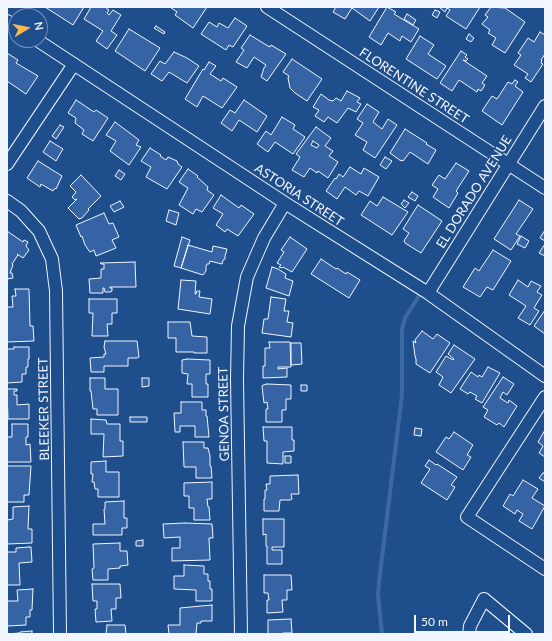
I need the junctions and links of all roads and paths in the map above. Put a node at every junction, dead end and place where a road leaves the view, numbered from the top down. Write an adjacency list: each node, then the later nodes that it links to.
1 (268, 7): 6 (street, FLORENTINE STREET)
2 (48, 47): 3 (street, ASTORIA STREET)
3 (74, 64): 5 (street); 9 (street, ASTORIA STREET)
4 (545, 106): 6 (street, EL DORADO AVENUE)
5 (7, 164)
6 (508, 164): 7 (street, FLORENTINE STREET); 10 (street, EL DORADO AVENUE)
7 (545, 188)
8 (7, 201): 14 (street, BLEEKER STREET)
9 (285, 203): 10 (street, ASTORIA STREET); 15 (street, GENOA STREET)
10 (428, 293): 11 (street, ASTORIA STREET)
11 (545, 376)
12 (545, 397): 13 (street)
13 (545, 569)
14 (60, 634)
15 (241, 634)
16 (469, 634): 17 (street)
17 (525, 634)

